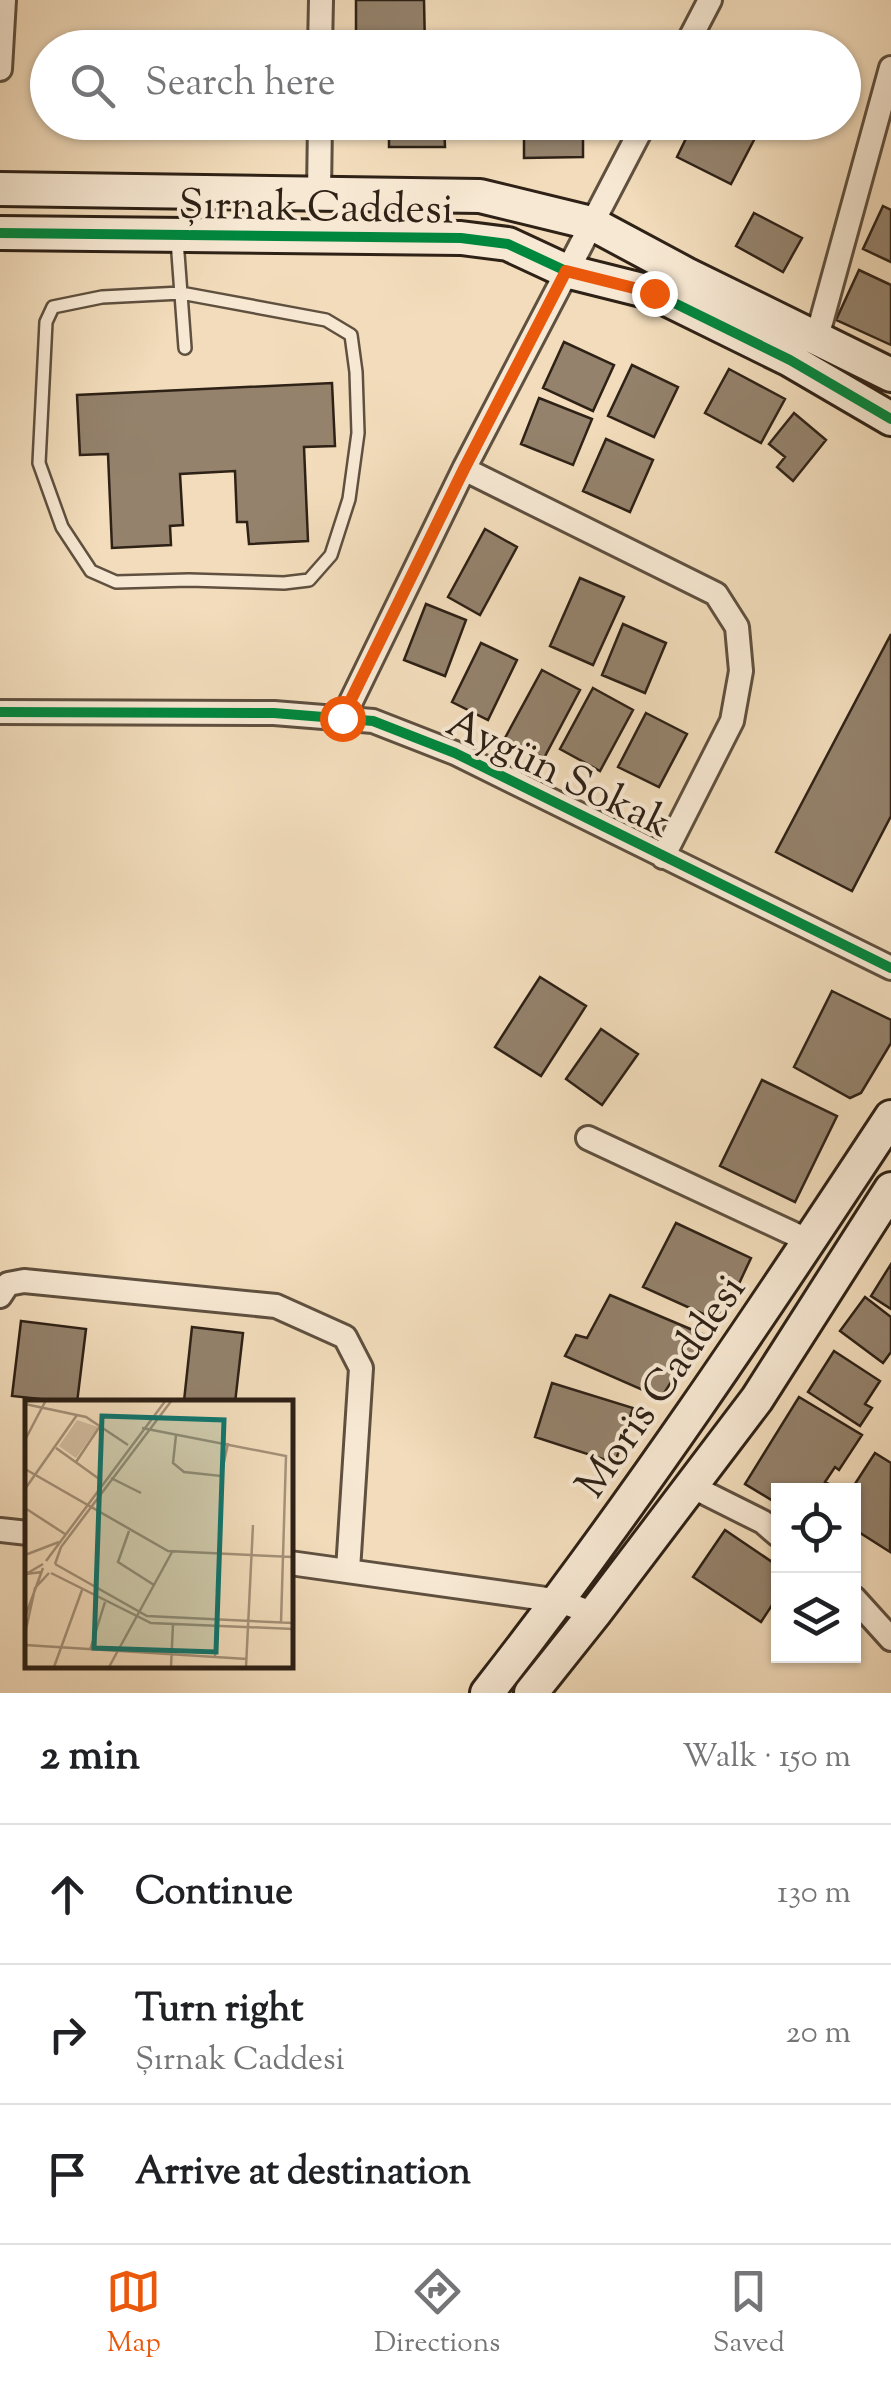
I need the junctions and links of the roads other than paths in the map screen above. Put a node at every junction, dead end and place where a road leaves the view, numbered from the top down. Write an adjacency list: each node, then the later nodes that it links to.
1 (4, 0): 7 (street)
2 (320, 0): 4 (street)
3 (710, 0): 5 (street)
4 (320, 30)
5 (694, 30)
6 (891, 68): 17 (street)
7 (0, 69)
8 (320, 140): 11 (street)
9 (635, 140): 12 (street)
10 (0, 189): 11 (street, Şırnak Caddesi)
11 (319, 193): 12 (street, Şırnak Caddesi)
12 (591, 223): 15 (street); 17 (street, Şırnak Caddesi)
13 (0, 234): 14 (street, Şırnak Caddesi)
14 (177, 236): 15 (street, Şırnak Caddesi); 16 (lane)
15 (566, 271): 20 (street, Şırnak Caddesi); 21 (street)
16 (181, 293): 16 (lane); 18 (lane)
17 (817, 337): 19 (street, Şırnak Caddesi)
18 (185, 348)
19 (891, 375)
20 (891, 420)
21 (464, 469): 23 (street); 24 (street)
22 (0, 712): 23 (street, Aygün Sokak)
23 (342, 718): 24 (street, Aygün Sokak)
24 (663, 857): 25 (street, Aygün Sokak)
25 (891, 968)
26 (891, 1117): 30 (street, Moris Caddesi)
27 (588, 1138): 30 (street)
28 (891, 1189): 29 (street, Moris Caddesi)
29 (882, 1225): 32 (street, Moris Caddesi)
30 (809, 1241): 38 (street, Moris Caddesi)
31 (0, 1296): 37 (street)
32 (691, 1486): 33 (street); 40 (street, Moris Caddesi)
33 (771, 1529)
34 (0, 1530): 35 (street)
35 (25, 1533)
36 (292, 1563): 37 (street)
37 (348, 1570): 38 (street)
38 (560, 1601): 40 (street); 42 (street, Moris Caddesi)
39 (861, 1606): 41 (street)
40 (594, 1614): 43 (street, Moris Caddesi)
41 (890, 1637)
42 (487, 1693)
43 (531, 1693)

